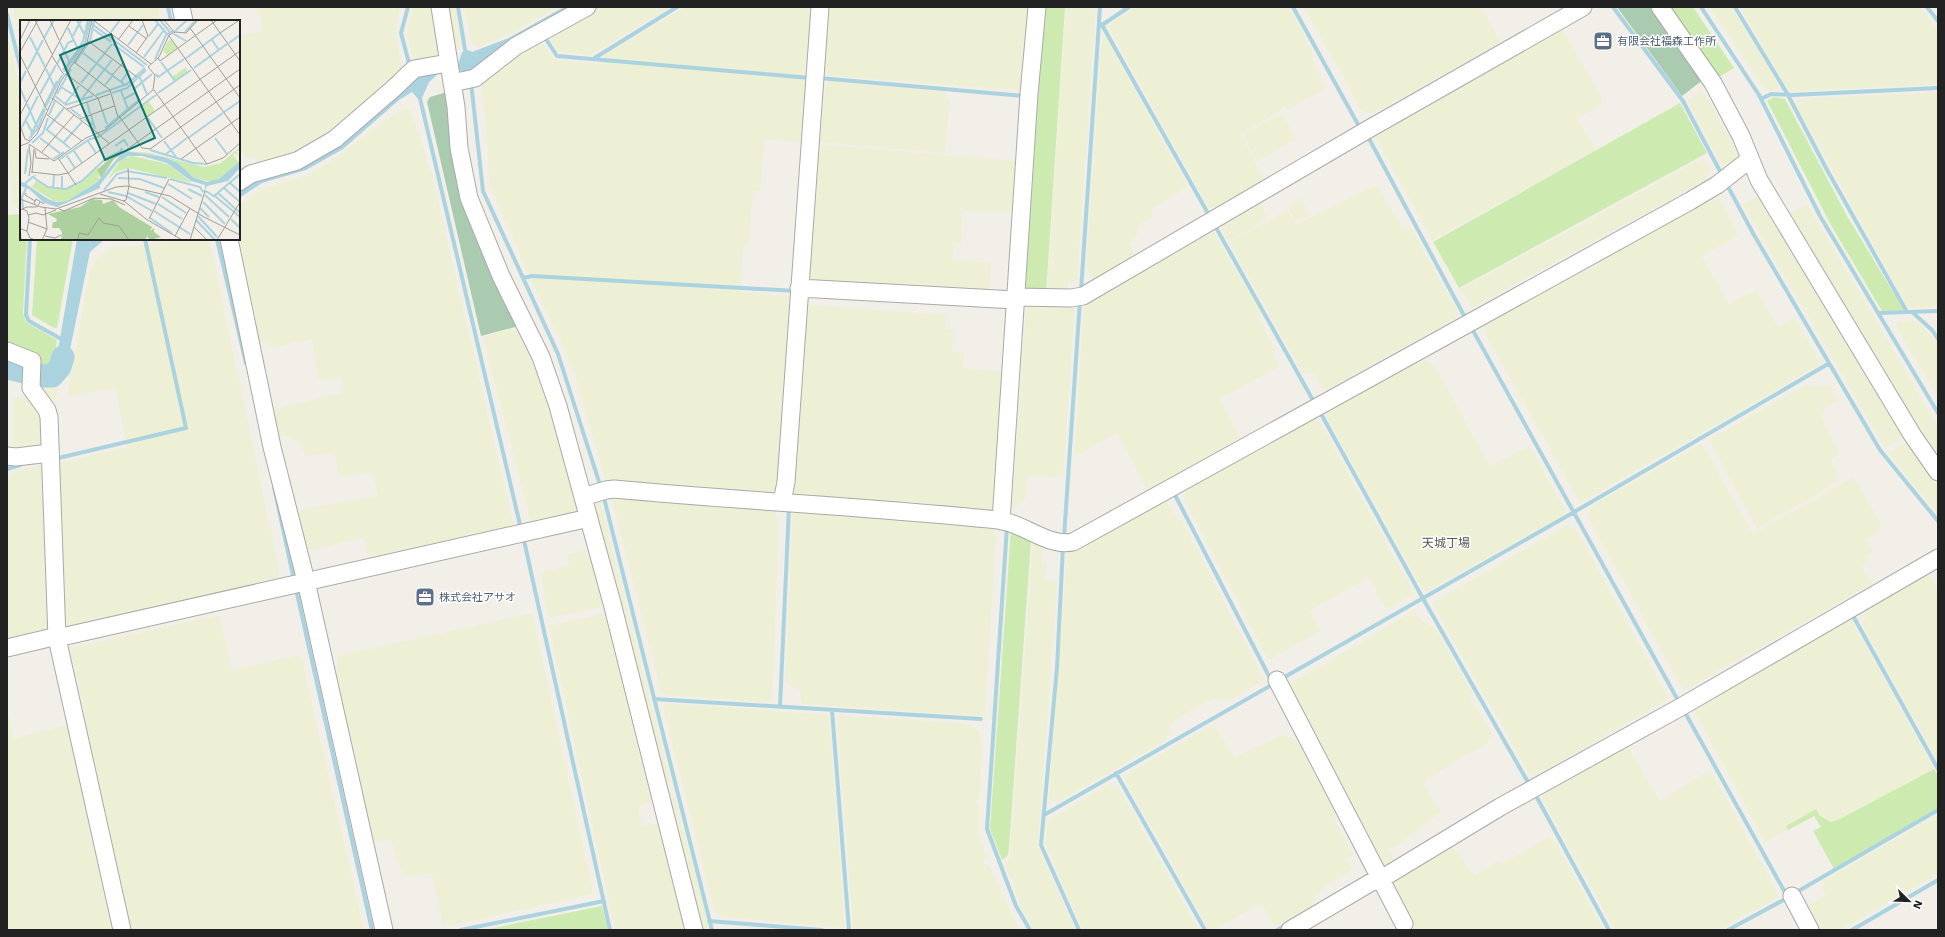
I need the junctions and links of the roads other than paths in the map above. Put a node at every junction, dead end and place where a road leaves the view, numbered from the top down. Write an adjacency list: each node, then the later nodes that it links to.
1 (181, 7): 8 (street)
2 (440, 7): 9 (street)
3 (587, 7): 10 (street)
4 (820, 7): 14 (street)
5 (1037, 7): 15 (street)
6 (1583, 7): 15 (street)
7 (1660, 7): 11 (street)
8 (184, 20)
9 (448, 63): 10 (street); 12 (street)
10 (464, 80): 20 (street)
11 (1749, 160): 19 (street); 23 (street)
12 (240, 181)
13 (229, 240): 25 (street)
14 (801, 290): 15 (street); 21 (street)
15 (1019, 298): 23 (street)
16 (7, 351): 18 (street)
17 (7, 456): 18 (street)
18 (51, 457): 26 (street)
19 (1938, 472)
20 (595, 493): 21 (street); 22 (street)
21 (785, 500): 23 (street)
22 (589, 518): 25 (street); 34 (street)
23 (1004, 519)
24 (1938, 558): 29 (street)
25 (298, 583): 26 (street); 33 (street)
26 (58, 638): 27 (street); 32 (street)
27 (7, 648)
28 (1277, 681): 29 (street)
29 (1380, 878): 31 (street); 35 (street)
30 (1792, 896): 36 (street)
31 (1404, 924)
32 (122, 930)
33 (384, 930)
34 (694, 930)
35 (1290, 930)
36 (1810, 930)

